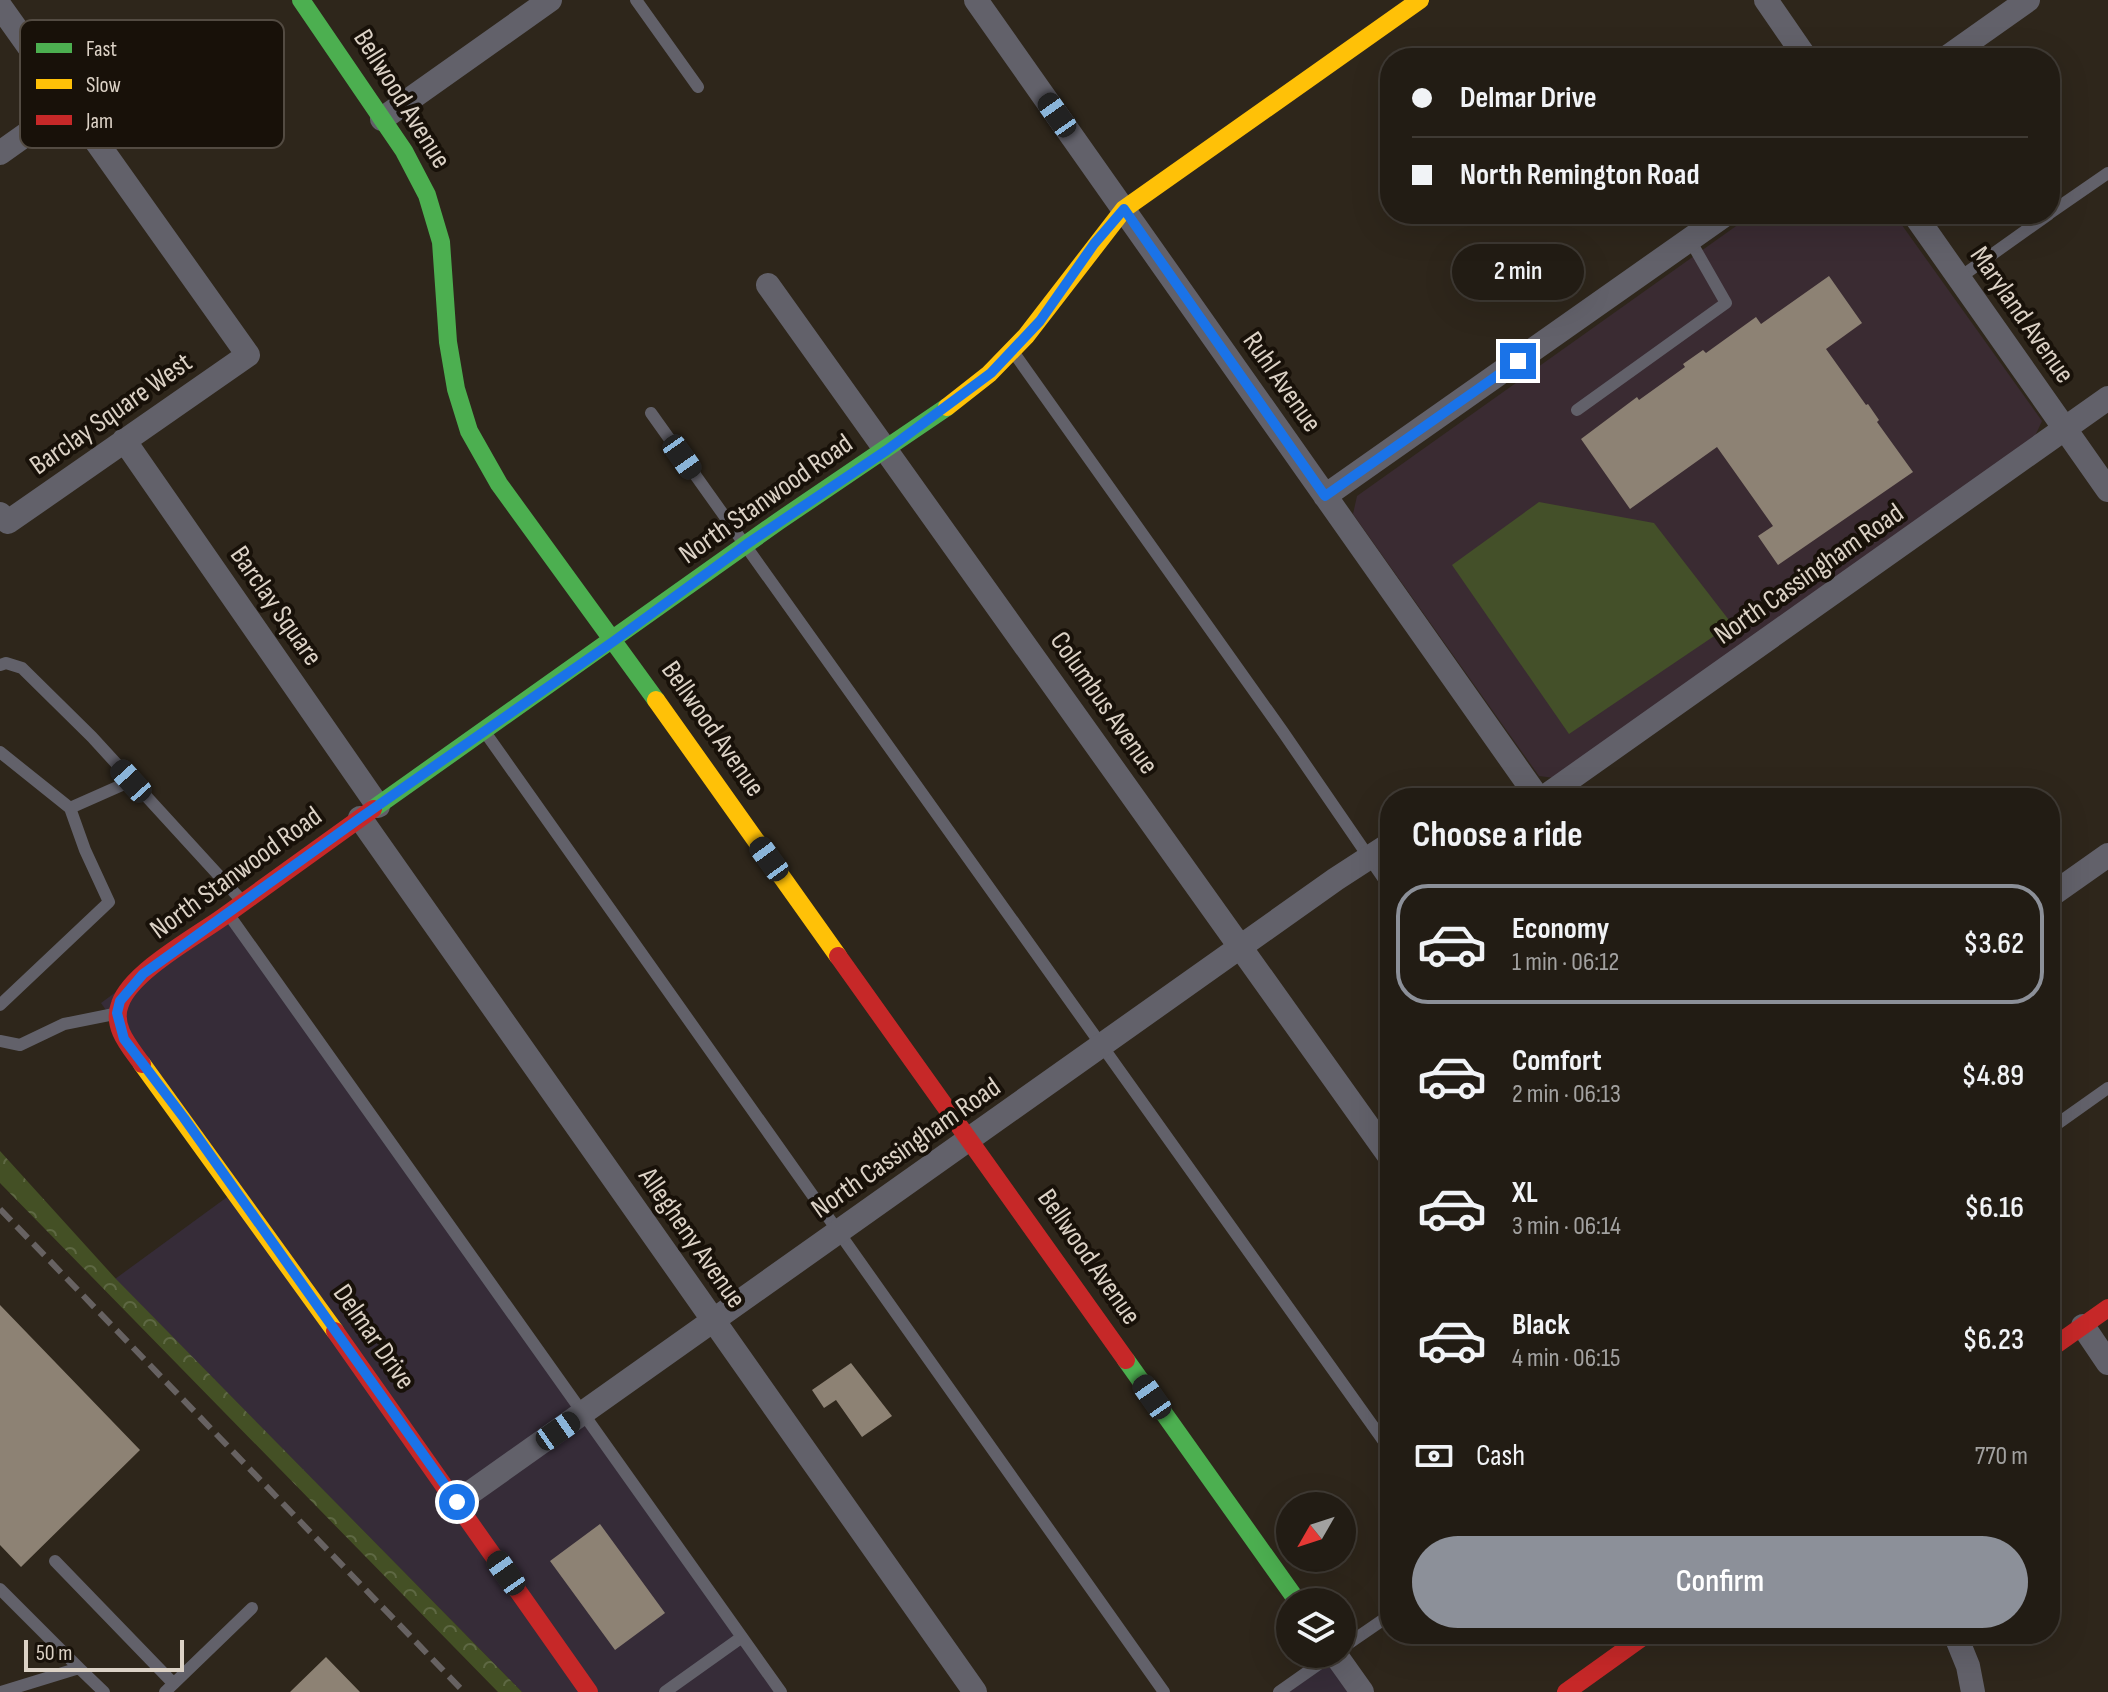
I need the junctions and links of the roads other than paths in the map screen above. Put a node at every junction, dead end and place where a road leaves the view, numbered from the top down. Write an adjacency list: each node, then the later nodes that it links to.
1 (301, 0): 13 (street, Bellwood Avenue)
2 (550, 0): 13 (street)
3 (636, 0): 12 (lane)
4 (976, 0): 19 (street, Ruhl Avenue)
5 (1420, 0): 19 (street, North Stanwood Road)
6 (1766, 0): 10 (street)
7 (2028, 0): 11 (street)
8 (0, 6): 9 (street)
9 (20, 34)
10 (1799, 48)
11 (1960, 48)
12 (698, 87)
13 (382, 119): 37 (street, Bellwood Avenue)
14 (20, 139): 16 (street)
15 (100, 148): 31 (street, Barclay Square West)
16 (0, 153)
17 (2108, 173): 18 (lane)
18 (2060, 207)
19 (1124, 209): 26 (street, North Stanwood Road); 34 (street, Ruhl Avenue)
20 (1712, 224): 23 (street)
21 (1921, 224): 24 (street, Maryland Avenue)
22 (2036, 224): 24 (lane)
23 (1690, 240): 28 (lane); 34 (street)
24 (1959, 278): 30 (street, Maryland Avenue)
25 (768, 285): 32 (street, Columbus Avenue)
26 (1012, 350): 32 (street, North Stanwood Road); 48 (lane)
27 (2108, 398): 30 (street, North Cassingham Road)
28 (1577, 410)
29 (651, 413): 36 (lane)
30 (2065, 429): 33 (street, Maryland Avenue); 43 (street, North Cassingham Road)
31 (124, 440): 35 (street, Barclay Square West); 45 (street, Barclay Square)
32 (887, 450): 36 (street, North Stanwood Road); 53 (street, Columbus Avenue)
33 (2108, 490)
34 (1325, 496): 42 (street, Ruhl Avenue)
35 (4, 518)
36 (745, 546): 37 (street, North Stanwood Road); 57 (lane)
37 (614, 641): 39 (street, North Stanwood Road); 60 (street, Bellwood Avenue)
38 (0, 665): 41 (lane)
39 (484, 732): 45 (street, North Stanwood Road); 62 (lane)
40 (0, 752): 44 (lane)
41 (131, 781): 44 (lane); 51 (lane)
42 (1533, 788)
43 (1554, 788)
44 (70, 808): 54 (lane)
45 (369, 812): 51 (street, North Stanwood Road); 64 (street, Allegheny Avenue)
46 (1380, 850): 48 (street, North Cassingham Road)
47 (2108, 855): 50 (street)
48 (1369, 857): 49 (lane); 53 (street, North Cassingham Road)
49 (1380, 873)
50 (2060, 889)
51 (243, 902): 52 (street, North Stanwood Road)
52 (228, 913): 55 (street, North Stanwood Road); 68 (lane)
53 (1241, 948): 57 (street, North Cassingham Road); 61 (street, Columbus Avenue)
54 (0, 1005)
55 (117, 1013): 56 (lane); 70 (street, Delmar Drive)
56 (0, 1041)
57 (1104, 1046): 60 (street, North Cassingham Road); 69 (lane)
58 (2108, 1088): 59 (lane)
59 (2060, 1122)
60 (969, 1141): 62 (street, North Cassingham Road); 72 (street, Bellwood Avenue)
61 (1380, 1143)
62 (838, 1233): 64 (street, North Cassingham Road); 90 (lane)
63 (2108, 1308): 65 (street)
64 (714, 1321): 68 (street, North Cassingham Road); 89 (street, Allegheny Avenue)
65 (2083, 1326): 66 (street); 67 (street)
66 (2060, 1342)
67 (2108, 1363)
68 (583, 1413): 70 (street, North Cassingham Road); 76 (lane)
69 (1380, 1436)
70 (457, 1502): 86 (street, Delmar Drive)
71 (55, 1561): 83 (lane)
72 (1288, 1588)
73 (0, 1589): 80 (lane)
74 (252, 1608): 83 (lane)
75 (1380, 1622): 77 (lane)
76 (742, 1637): 87 (lane); 88 (lane)
77 (1356, 1638)
78 (1633, 1644): 93 (street)
79 (1959, 1644): 94 (street)
80 (79, 1668): 84 (lane); 85 (lane)
81 (1314, 1668): 91 (lane)
82 (1344, 1668): 92 (street)
83 (169, 1688)
84 (1, 1692)
85 (104, 1692)
86 (589, 1692)
87 (665, 1692)
88 (781, 1692)
89 (975, 1692)
90 (1164, 1692)
91 (1279, 1692)
92 (1362, 1692)
93 (1566, 1692)
94 (1973, 1692)

